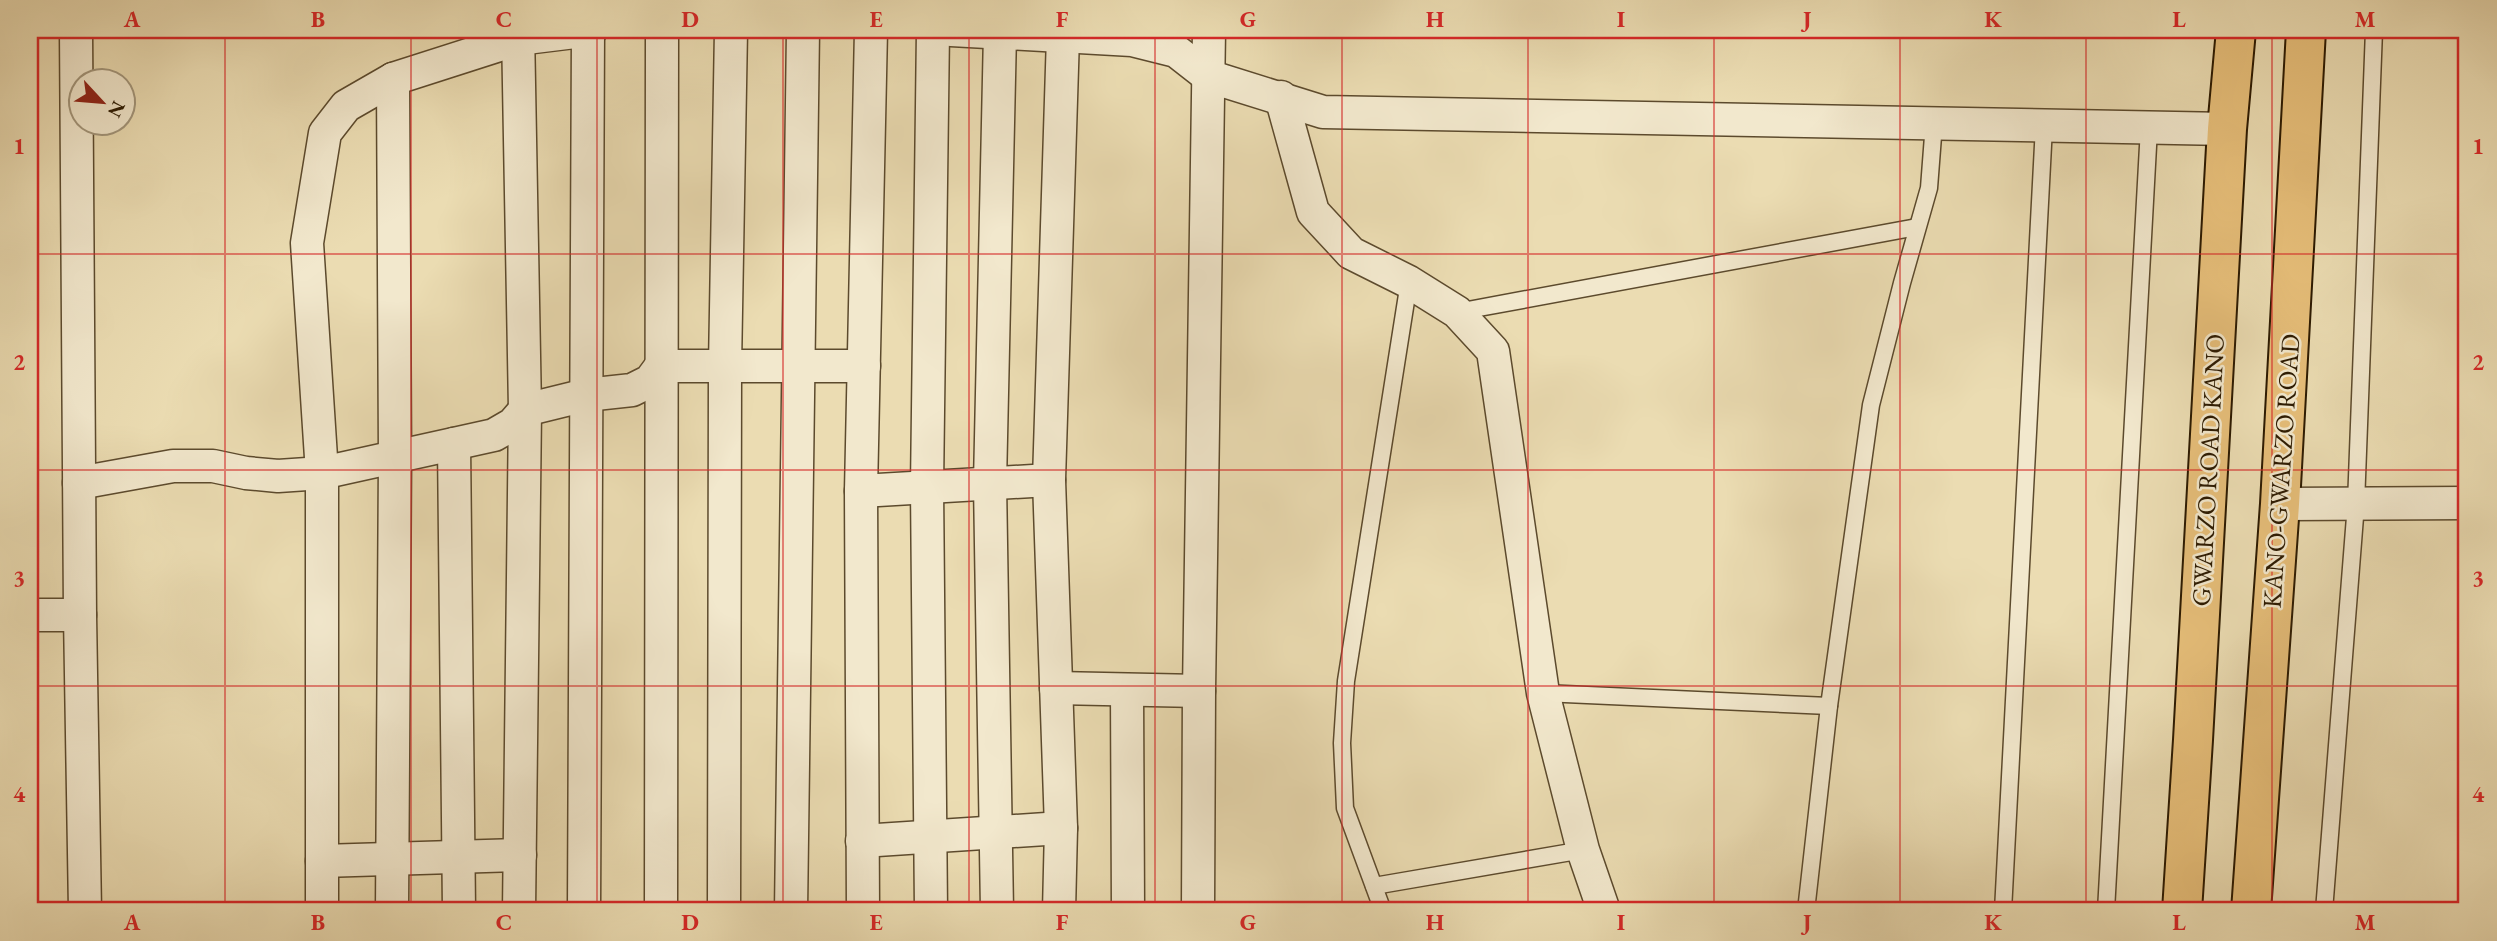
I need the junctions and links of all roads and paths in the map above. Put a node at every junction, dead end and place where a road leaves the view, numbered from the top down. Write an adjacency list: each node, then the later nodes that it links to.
1 (76, 30): 36 (street)
2 (589, 30): 14 (street); 30 (street)
3 (662, 30): 26 (street)
4 (732, 30): 27 (street)
5 (803, 30): 28 (street)
6 (871, 30): 29 (street)
7 (933, 30): 38 (street)
8 (951, 30): 13 (street)
9 (1209, 30): 16 (street)
10 (2236, 30): 22 (main road, GWARZO ROAD KANO)
11 (2306, 30): 41 (main road, KANO-GWARZO ROAD)
12 (2374, 30): 42 (lane)
13 (1000, 33): 15 (street); 37 (street)
14 (518, 34): 17 (street); 31 (street)
15 (1063, 36): 16 (street); 35 (street)
16 (1208, 76): 18 (street); 47 (street)
17 (393, 79): 33 (street); 34 (street)
18 (1281, 97): 19 (street); 24 (street)
19 (1934, 123): 20 (street); 23 (lane)
20 (2044, 126): 21 (street); 78 (lane)
21 (2149, 128): 22 (street); 79 (lane)
22 (2227, 129): 80 (main road, GWARZO ROAD KANO)
23 (1917, 227): 25 (lane); 49 (lane)
24 (1409, 282): 25 (street); 59 (lane)
25 (1457, 312): 48 (street)
26 (661, 366): 27 (street); 30 (street); 66 (street)
27 (725, 366): 28 (street); 67 (street)
28 (798, 366): 29 (street); 68 (street)
29 (864, 366): 39 (street)
30 (586, 395): 31 (street); 65 (street)
31 (525, 410): 32 (street); 55 (street)
32 (454, 444): 33 (street); 56 (street)
33 (396, 457): 34 (street); 57 (street)
34 (322, 473): 36 (street); 58 (street)
35 (1049, 480): 37 (street); 45 (street)
36 (79, 482): 44 (street)
37 (990, 483): 38 (street); 51 (street)
38 (927, 487): 39 (street); 52 (street)
39 (861, 491): 53 (street)
40 (2467, 503): 42 (street)
41 (2280, 504): 42 (street); 81 (main road, KANO-GWARZO ROAD)
42 (2356, 504): 82 (lane)
43 (30, 615): 44 (street)
44 (80, 615): 60 (street)
45 (1056, 688): 46 (street); 50 (street)
46 (1127, 690): 47 (street); 73 (street)
47 (1199, 691): 74 (street)
48 (1543, 693): 49 (lane); 54 (street)
49 (1829, 706): 77 (lane)
50 (1061, 828): 51 (street); 72 (street)
51 (995, 832): 52 (street); 71 (street)
52 (930, 836): 53 (street); 70 (street)
53 (862, 841): 69 (street)
54 (1583, 850): 59 (lane); 76 (street)
55 (520, 855): 56 (street); 64 (street)
56 (459, 857): 57 (street); 63 (street)
57 (391, 859): 58 (street); 62 (street)
58 (322, 860): 61 (street)
59 (1374, 886): 75 (lane)
60 (85, 911)
61 (322, 911)
62 (392, 911)
63 (459, 911)
64 (519, 911)
65 (584, 911)
66 (661, 911)
67 (724, 911)
68 (791, 911)
69 (863, 911)
70 (931, 911)
71 (997, 911)
72 (1059, 911)
73 (1128, 911)
74 (1198, 911)
75 (1383, 911)
76 (1604, 911)
77 (1805, 911)
78 (2003, 911)
79 (2106, 911)
80 (2182, 911)
81 (2251, 911)
82 (2324, 911)

